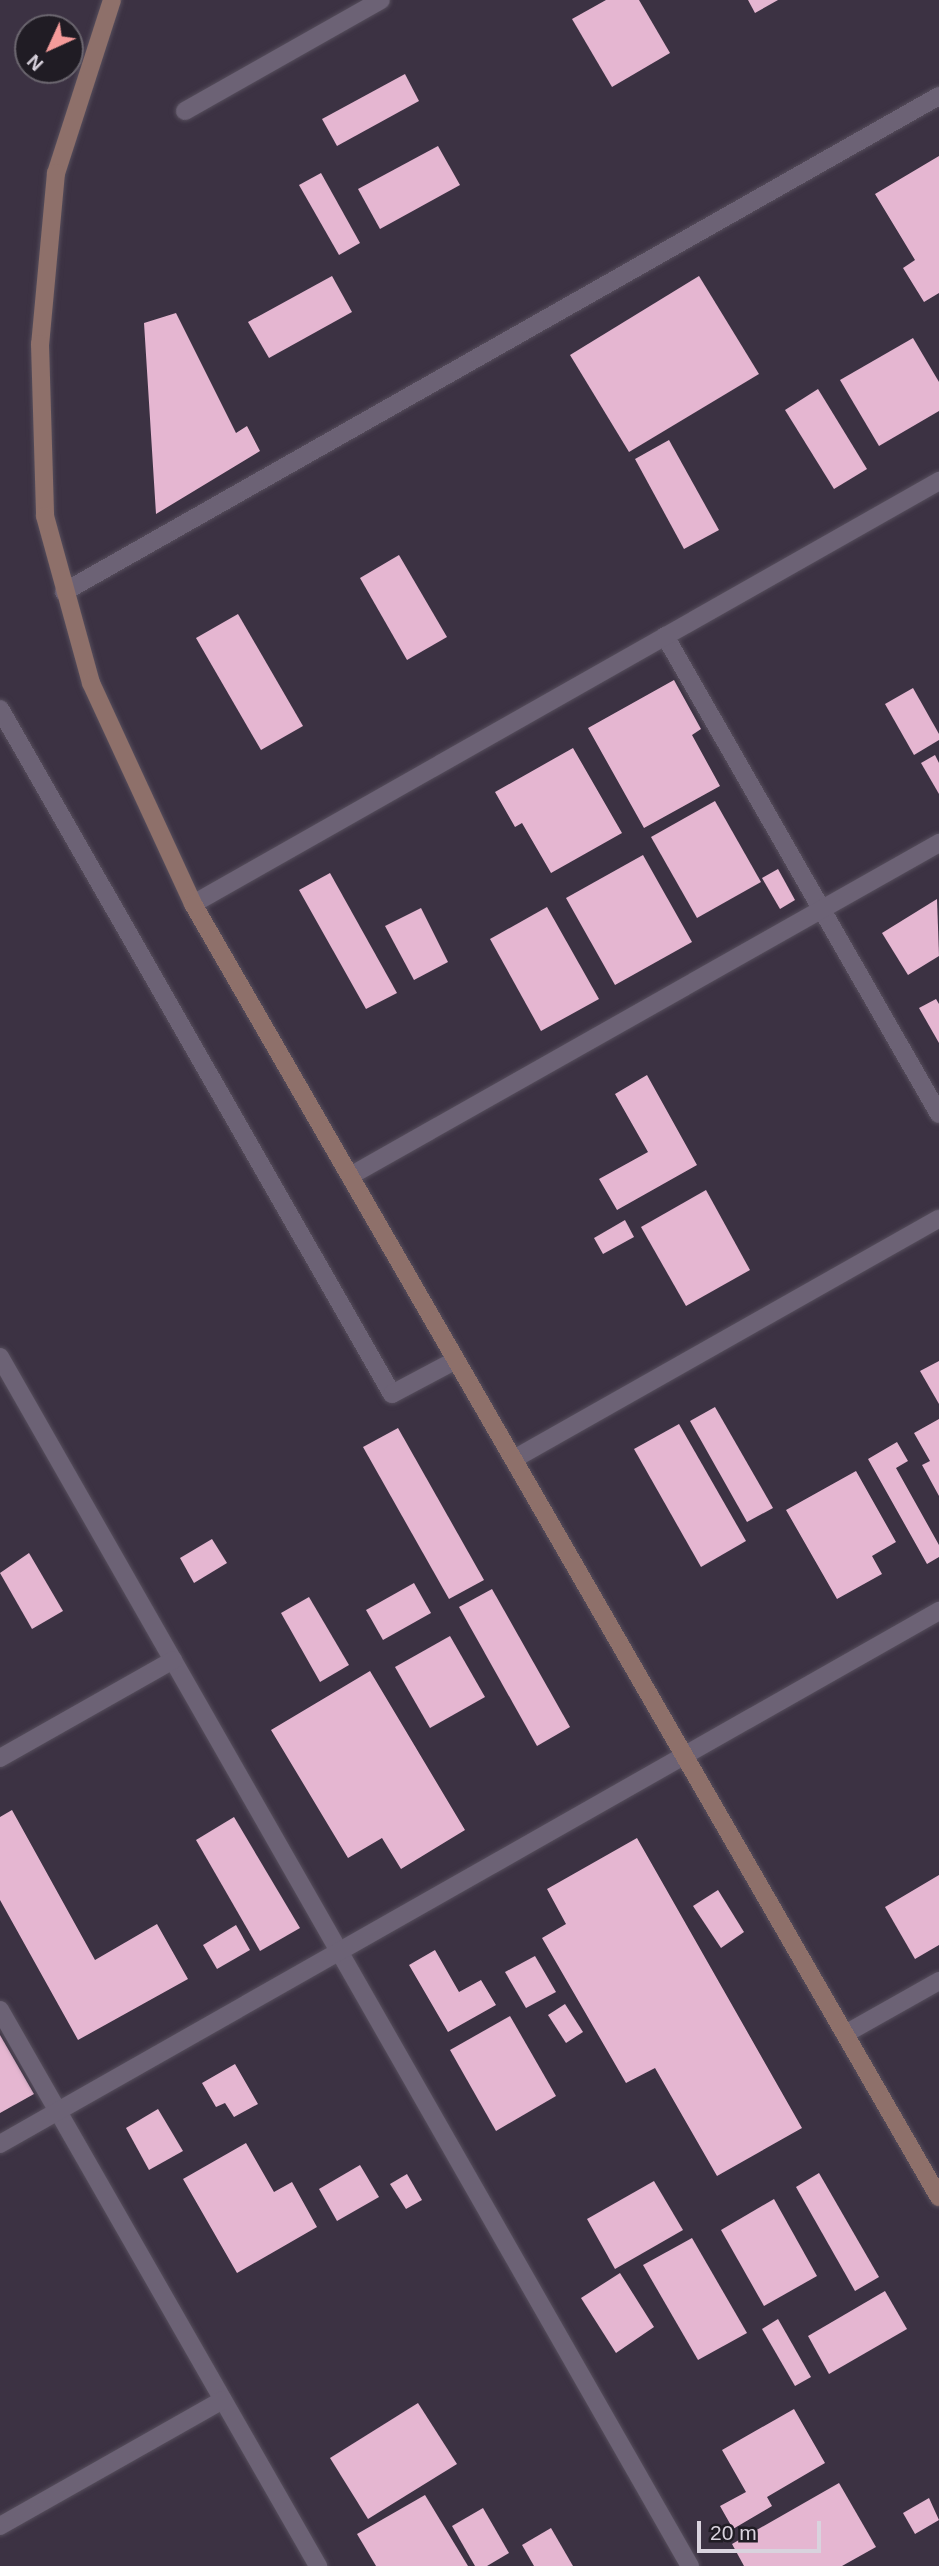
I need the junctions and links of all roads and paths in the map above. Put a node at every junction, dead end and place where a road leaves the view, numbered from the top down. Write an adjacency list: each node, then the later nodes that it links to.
1 (112, 0): 6 (main road)
2 (380, 0): 4 (street)
3 (939, 96): 6 (street)
4 (185, 111)
5 (939, 481): 7 (street)
6 (64, 592): 10 (main road)
7 (665, 636): 10 (street); 11 (street)
8 (0, 709): 16 (street)
9 (939, 843): 11 (street)
10 (193, 904): 13 (main road)
11 (822, 909): 12 (street); 13 (street)
12 (939, 1114)
13 (350, 1177): 16 (main road)
14 (939, 1219): 17 (street)
15 (0, 1357): 19 (street)
16 (456, 1360): 17 (main road)
17 (514, 1459): 20 (main road)
18 (939, 1611): 20 (street)
19 (173, 1660): 21 (street); 22 (street)
20 (684, 1756): 22 (street); 25 (main road)
21 (0, 1758)
22 (339, 1951): 26 (street); 32 (street)
23 (939, 1980): 25 (street)
24 (0, 2010): 26 (street)
25 (845, 2034): 28 (main road)
26 (58, 2111): 27 (street); 29 (street)
27 (0, 2144)
28 (939, 2197)
29 (223, 2399): 30 (street); 31 (street)
30 (0, 2526)
31 (318, 2566)
32 (690, 2566)

